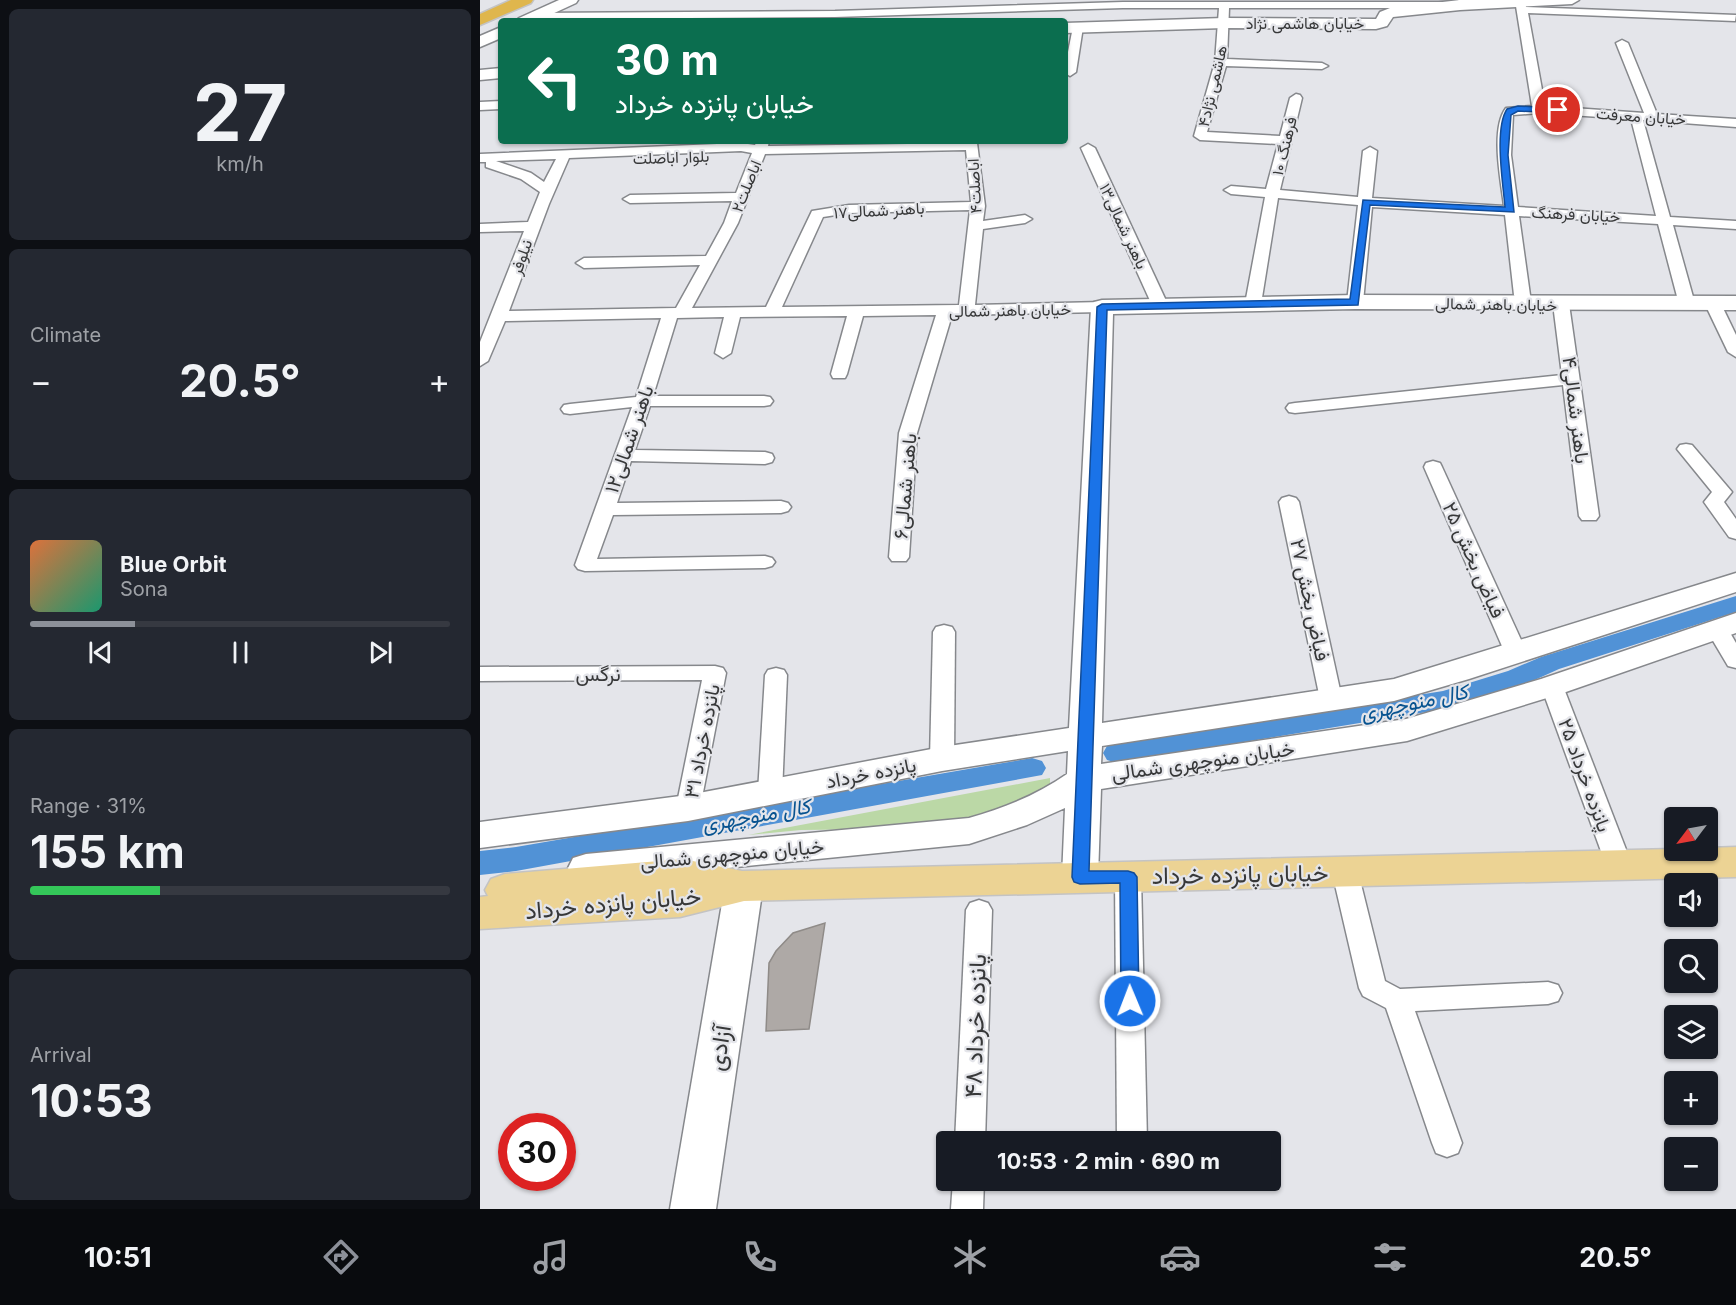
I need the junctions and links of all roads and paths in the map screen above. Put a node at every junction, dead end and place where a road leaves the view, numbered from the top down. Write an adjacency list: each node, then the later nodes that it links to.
1 (501, 0): 11 (highway)
2 (525, 0): 19 (highway)
3 (571, 0): 14 (street)
4 (859, 0): 12 (street)
5 (1572, 0): 9 (street, خیابان هاشمی نژاد)
6 (1462, 2): 8 (street); 9 (street, خیابان هاشمی نژاد); 20 (street, خیابان هاشمی نژاد)
7 (1144, 3): 8 (street); 10 (street); 21 (street)
8 (1224, 6): 20 (street, هاشمی نژاد۴)
9 (1521, 6): 18 (street); 34 (street)
10 (1005, 9): 13 (street); 17 (street)
11 (480, 10)
12 (835, 14): 13 (street); 15 (street); 16 (street)
13 (899, 16)
14 (529, 18): 15 (street)
15 (699, 18)
16 (828, 18)
17 (1007, 18)
18 (1735, 18)
19 (480, 21)
20 (1224, 23): 21 (street, خیابان هاشمی نژاد); 26 (street, هاشمی نژاد۴)
21 (1144, 25): 22 (street, خیابان هاشمی نژاد)
22 (1071, 28): 28 (street)
23 (498, 33): 24 (street)
24 (480, 42)
25 (1622, 43): 36 (street)
26 (1221, 62): 27 (street); 38 (street, هاشمی نژاد۴)
27 (1322, 66)
28 (1070, 72)
29 (498, 73): 30 (street)
30 (480, 75)
31 (1296, 98): 38 (street, فرهنگ ۱۰)
32 (498, 105): 33 (street)
33 (480, 106)
34 (1539, 109): 35 (street, خیابان معرفت); 53 (street, خیابان معرفت)
35 (1636, 116): 36 (street, خیابان معرفت); 55 (street)
36 (1652, 117): 37 (street, خیابان معرفت)
37 (1736, 123)
38 (1285, 140): 48 (street, فرهنگ ۱۰)
39 (892, 144): 40 (street, بلوار اباصلت); 41 (street, بلوار اباصلت)
40 (974, 144): 52 (street, اباصلت۴)
41 (762, 145): 44 (street, بلوار اباصلت); 49 (street, اباصلت۲)
42 (1088, 148): 69 (street, باهنر شمالی۱۳)
43 (1370, 151): 51 (street)
44 (564, 157): 45 (street, بلوار اباصلت); 47 (street, نیلوفر)
45 (484, 162): 47 (street)
46 (1232, 190): 48 (street, خیابان فرهنگ)
47 (548, 191): 57 (street, نیلوفر)
48 (1272, 194): 51 (street, خیابان فرهنگ); 64 (street, فرهنگ ۱۰)
49 (741, 197): 50 (street); 60 (street, اباصلت۲)
50 (630, 199)
51 (1366, 202): 53 (street, خیابان فرهنگ); 62 (street)
52 (978, 206): 58 (street, اباصلت۴); 75 (street, باهنر شمالی۱۷)
53 (1510, 210): 55 (street, خیابان فرهنگ); 65 (street)
54 (1025, 219): 58 (street)
55 (1665, 219): 56 (street, خیابان فرهنگ); 67 (street)
56 (1736, 225)
57 (532, 226): 59 (street); 77 (street, نیلوفر)
58 (976, 226): 72 (street, اباصلت۴)
59 (480, 228)
60 (710, 260): 61 (street); 73 (street, باهنر شمالی۱۲)
61 (584, 263)
62 (1354, 302): 64 (street, خیابان باهنر شمالی); 65 (street, خیابان باهنر شمالی)
63 (1736, 303): 68 (street, خیابان باهنر شمالی)
64 (1253, 304): 69 (street, خیابان باهنر شمالی)
65 (1527, 304): 66 (street, خیابان باهنر شمالی)
66 (1561, 304): 67 (street, خیابان باهنر شمالی); 82 (street, باهنر شمالی۴)
67 (1687, 304): 68 (street, خیابان باهنر شمالی)
68 (1713, 304): 78 (street)
69 (1160, 305): 70 (street, خیابان باهنر شمالی)
70 (1102, 307): 72 (street, خیابان باهنر شمالی); 108 (street)
71 (945, 311): 72 (street, خیابان باهنر شمالی); 76 (street, خیابان باهنر شمالی); 96 (street, باهنر شمالی۶)
72 (966, 311)
73 (676, 312): 74 (street, خیابان باهنر شمالی); 77 (street, خیابان باهنر شمالی); 83 (street, باهنر شمالی۱۲)
74 (732, 312): 75 (street, خیابان باهنر شمالی); 79 (street)
75 (772, 312): 76 (street, خیابان باهنر شمالی)
76 (856, 312): 81 (street)
77 (500, 316): 80 (street, نیلوفر)
78 (1736, 352)
79 (723, 353)
80 (480, 361)
81 (839, 374)
82 (1572, 379): 85 (street); 94 (street, باهنر شمالی۴)
83 (643, 401): 84 (street); 86 (street); 88 (street, باهنر شمالی۱۲)
84 (764, 401)
85 (1295, 408)
86 (570, 409)
87 (1686, 448): 95 (street)
88 (624, 455): 89 (street); 93 (street, باهنر شمالی۱۲)
89 (765, 458)
90 (1433, 467): 101 (street, فیاض بخش ۲۵)
91 (1289, 502): 107 (street, فیاض بخش ۲۷)
92 (780, 507): 93 (street)
93 (605, 509): 97 (street, باهنر شمالی۱۲)
94 (1589, 516)
95 (1736, 533)
96 (899, 557)
97 (765, 562)
98 (1736, 582): 101 (street, خیابان منوچهری شمالی)
99 (1726, 626): 102 (street); 106 (street, خیابان منوچهری شمالی)
100 (944, 632): 109 (street)
101 (1516, 653): 107 (street, خیابان منوچهری شمالی)
102 (1736, 661)
103 (716, 673): 104 (street, نرگس); 112 (street, پانزده خرداد ۳۱)
104 (480, 674)
105 (776, 675): 111 (street)
106 (1552, 686): 110 (street, خیابان منوچهری شمالی); 115 (street, پانزده خرداد ۲۵)
107 (1331, 699): 108 (street, خیابان منوچهری شمالی)
108 (1085, 739): 109 (street, پانزده خرداد); 110 (street)
109 (942, 759): 111 (street, پانزده خرداد)
110 (1084, 779): 117 (street); 120 (street, خیابان منوچهری شمالی)
111 (770, 793): 112 (street, پانزده خرداد)
112 (688, 808): 113 (street, پانزده خرداد)
113 (480, 835)
114 (1736, 862): 115 (main road, خیابان پانزده خرداد)
115 (1618, 865): 116 (main road, خیابان پانزده خرداد)
116 (1345, 872): 118 (main road, خیابان پانزده خرداد); 125 (street)
117 (1080, 877): 118 (main road, خیابان پانزده خرداد); 119 (main road, خیابان پانزده خرداد)
118 (1128, 877): 127 (street)
119 (744, 886): 120 (main road, خیابان پانزده خرداد); 123 (main road, خیابان پانزده خرداد); 130 (street, آزادی)
120 (527, 888): 121 (main road, خیابان پانزده خرداد)
121 (480, 892)
122 (980, 910): 126 (street, پانزده خرداد ۴۸)
123 (480, 913)
124 (1548, 993): 125 (street)
125 (1397, 1001): 128 (street)
126 (970, 1131)
127 (1132, 1131)
128 (1447, 1143)
129 (969, 1191): 131 (street)
130 (693, 1209)
131 (968, 1209)

